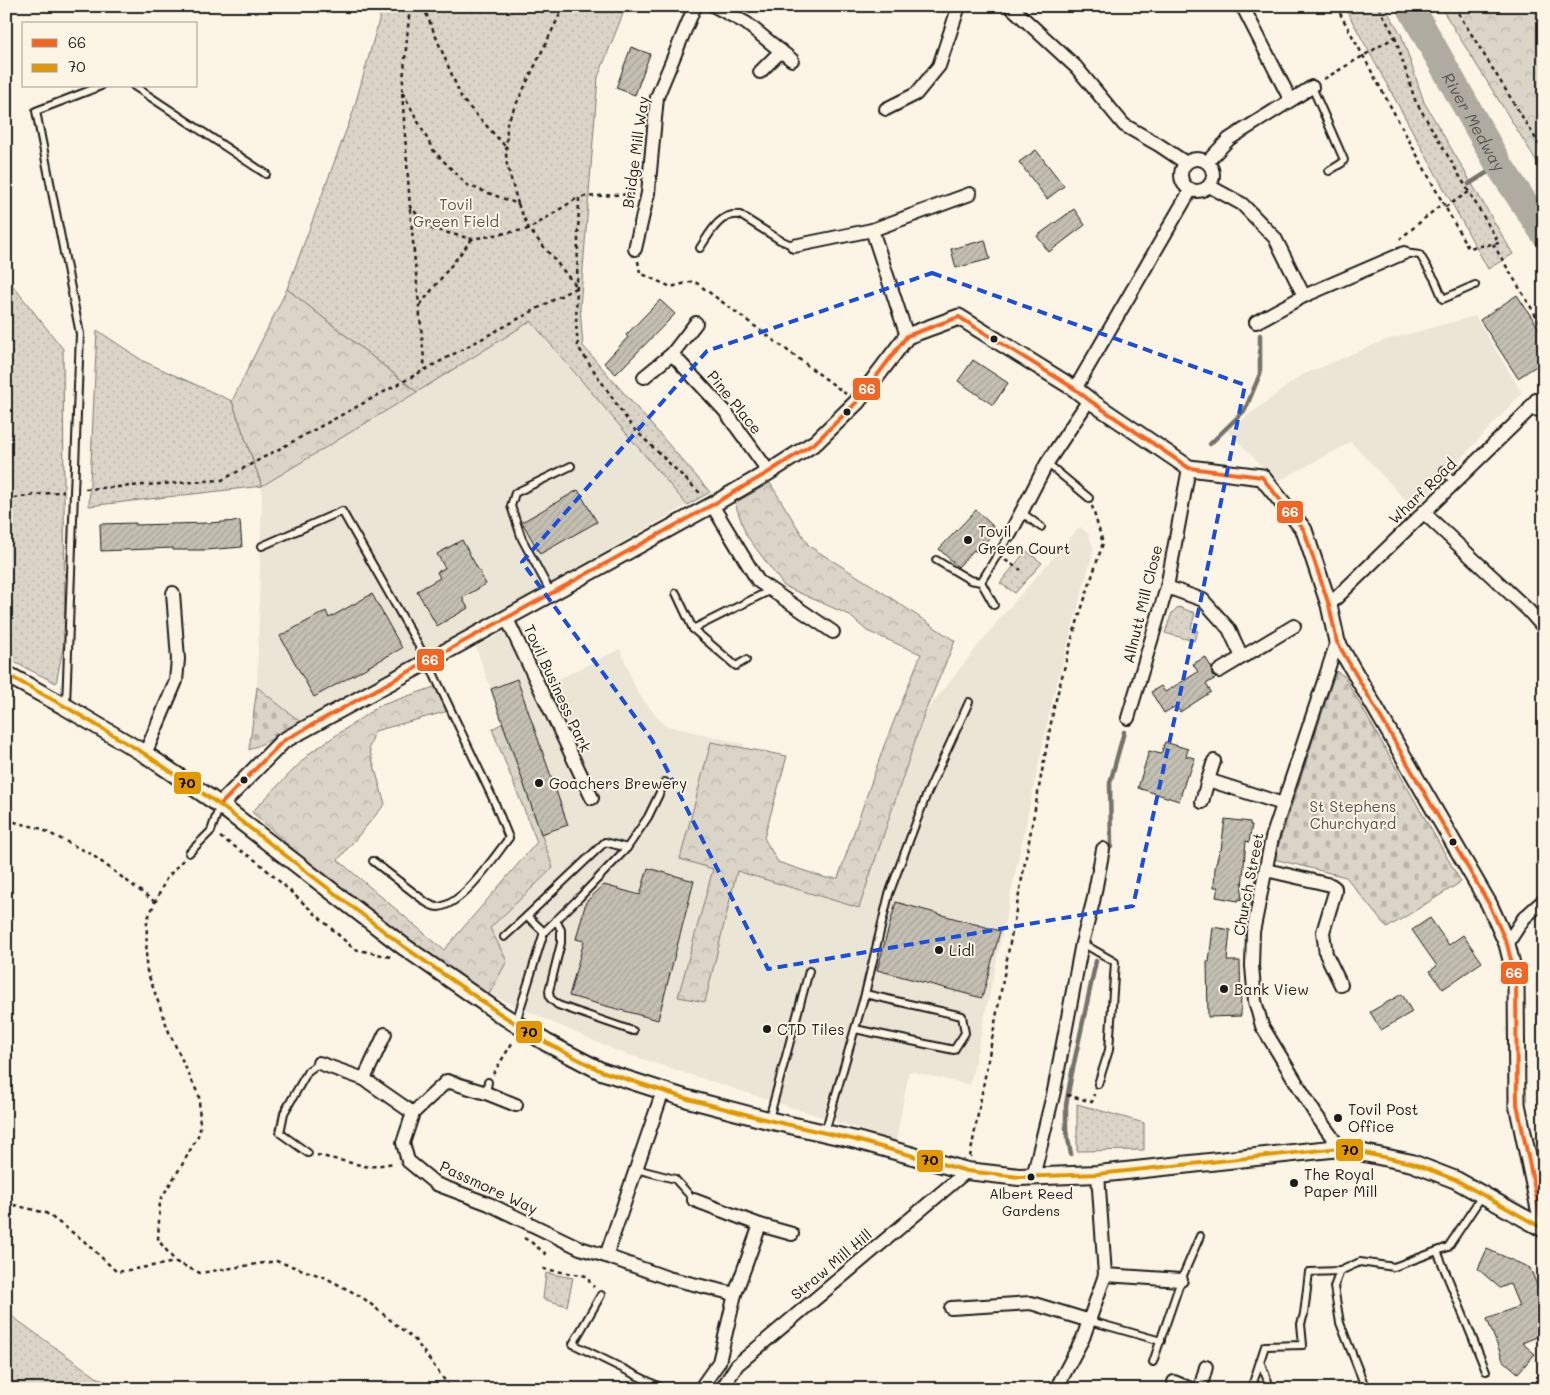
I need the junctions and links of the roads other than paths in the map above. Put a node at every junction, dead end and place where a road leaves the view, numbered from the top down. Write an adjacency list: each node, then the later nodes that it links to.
1 (695, 6): 24 (street, Bridge Mill Way)
2 (714, 6): 6 (street)
3 (959, 6): 13 (street)
4 (1010, 6): 15 (street)
5 (1240, 6): 12 (street)
6 (781, 51): 7 (street); 8 (street)
7 (792, 60)
8 (760, 72)
9 (1312, 86): 12 (street); 16 (lane)
10 (96, 88): 72 (lane)
11 (137, 88): 17 (lane)
12 (1290, 99): 14 (street)
13 (886, 109)
14 (1206, 162): 15 (street); 18 (street)
15 (1186, 163): 19 (street)
16 (1328, 171)
17 (266, 174)
18 (1209, 186): 19 (street); 27 (street)
19 (1190, 190): 33 (street)
20 (970, 194): 21 (street)
21 (872, 230): 22 (street); 30 (street)
22 (794, 246): 23 (lane)
23 (700, 248)
24 (636, 249)
25 (1404, 253): 26 (lane); 27 (street)
26 (1475, 285)
27 (1304, 296): 28 (street)
28 (1256, 322)
29 (696, 323): 31 (street)
30 (907, 336): 33 (street); 42 (street)
31 (672, 354): 32 (street); 42 (street, Pine Place)
32 (644, 377)
33 (1075, 389): 34 (street)
34 (1089, 400): 38 (street); 40 (street)
35 (1536, 400): 36 (street, Wharf Road)
36 (1527, 412): 37 (lane); 43 (street, Wharf Road)
37 (1544, 412)
38 (1047, 462): 44 (lane); 46 (street)
39 (572, 466): 57 (lane)
40 (1189, 468): 53 (street, Allnutt Mill Close); 59 (street)
41 (1444, 470): 43 (lane)
42 (769, 472): 45 (street)
43 (1454, 483): 47 (street, Wharf Road)
44 (1089, 498)
45 (712, 504): 54 (street); 57 (street)
46 (1021, 512): 48 (lane); 49 (street)
47 (1423, 512): 59 (street, Wharf Road); 62 (street)
48 (1041, 527)
49 (1010, 534): 52 (lane)
50 (262, 546): 68 (lane)
51 (936, 560): 52 (lane)
52 (981, 582): 58 (lane)
53 (1166, 587): 66 (street); 73 (street, Allnutt Mill Close)
54 (771, 590): 63 (lane); 64 (street)
55 (173, 593): 74 (street)
56 (676, 593): 63 (lane)
57 (552, 594): 60 (street)
58 (994, 605)
59 (1329, 605): 65 (street)
60 (508, 619): 68 (street); 78 (street, Tovil Business Park)
61 (1294, 626): 66 (street)
62 (1544, 628)
63 (694, 629): 67 (lane)
64 (833, 632)
65 (1337, 642): 80 (street, Church Street); 93 (street)
66 (1242, 657): 69 (street)
67 (746, 660)
68 (428, 662): 81 (street); 85 (lane)
69 (1219, 671)
70 (6, 674): 72 (main road)
71 (968, 702): 96 (lane)
72 (66, 707): 74 (main road)
73 (1128, 718)
74 (145, 754): 81 (main road)
75 (1214, 760): 76 (street)
76 (1208, 780): 79 (street); 80 (street)
77 (665, 782): 82 (lane)
78 (592, 798)
79 (1202, 802)
80 (1283, 804): 86 (street, Church Street)
81 (220, 805): 84 (lane); 97 (main road)
82 (627, 848): 88 (lane); 89 (lane)
83 (1103, 849): 92 (street)
84 (189, 853)
85 (373, 860)
86 (1266, 870): 95 (street); 109 (street, Church Street)
87 (1544, 900): 93 (street)
88 (526, 916): 90 (lane); 91 (lane)
89 (556, 920): 90 (lane); 99 (lane)
90 (544, 932): 97 (lane)
91 (504, 937)
92 (1082, 943): 103 (lane); 114 (street)
93 (1507, 944): 118 (street)
94 (809, 970): 107 (lane)
95 (1341, 985)
96 (865, 994): 98 (lane); 98 (lane)
97 (516, 1023): 104 (main road)
98 (855, 1029): 108 (lane)
99 (633, 1031)
100 (385, 1034): 102 (street)
101 (319, 1063): 102 (street); 110 (lane)
102 (364, 1079): 106 (street)
103 (1098, 1084)
104 (663, 1091): 107 (main road); 111 (street)
105 (516, 1105): 106 (street)
106 (413, 1113): 122 (street, Passmore Way)
107 (768, 1120): 108 (main road)
108 (824, 1134): 112 (main road)
109 (1340, 1148): 113 (main road); 115 (main road)
110 (308, 1153)
111 (636, 1169): 116 (lane); 122 (street)
112 (967, 1171): 114 (main road); 139 (street, Straw Mill Hill)
113 (1098, 1174): 114 (main road); 124 (street)
114 (1033, 1178)
115 (1482, 1195): 118 (main road); 121 (lane)
116 (694, 1200): 117 (street)
117 (760, 1225): 119 (street); 126 (street)
118 (1543, 1228)
119 (792, 1234)
120 (1200, 1236): 125 (lane)
121 (1437, 1251): 123 (lane); 134 (lane)
122 (606, 1256): 126 (street, Passmore Way)
123 (1340, 1271): 131 (lane); 145 (lane)
124 (1105, 1275): 125 (street); 129 (street)
125 (1181, 1280): 130 (lane)
126 (735, 1294): 138 (street)
127 (601, 1295): 137 (lane)
128 (951, 1308): 129 (street)
129 (1090, 1322): 130 (lane); 140 (street)
130 (1161, 1341): 132 (lane)
131 (1260, 1361): 143 (lane); 144 (lane)
132 (1153, 1362)
133 (1206, 1367): 142 (street)
134 (1486, 1371)
135 (1544, 1380): 146 (lane)
136 (1174, 1382): 141 (street)
137 (664, 1389)
138 (700, 1389)
139 (722, 1389)
140 (1056, 1389)
141 (1191, 1389)
142 (1200, 1389)
143 (1252, 1389)
144 (1271, 1389)
145 (1366, 1389)
146 (1536, 1389)

